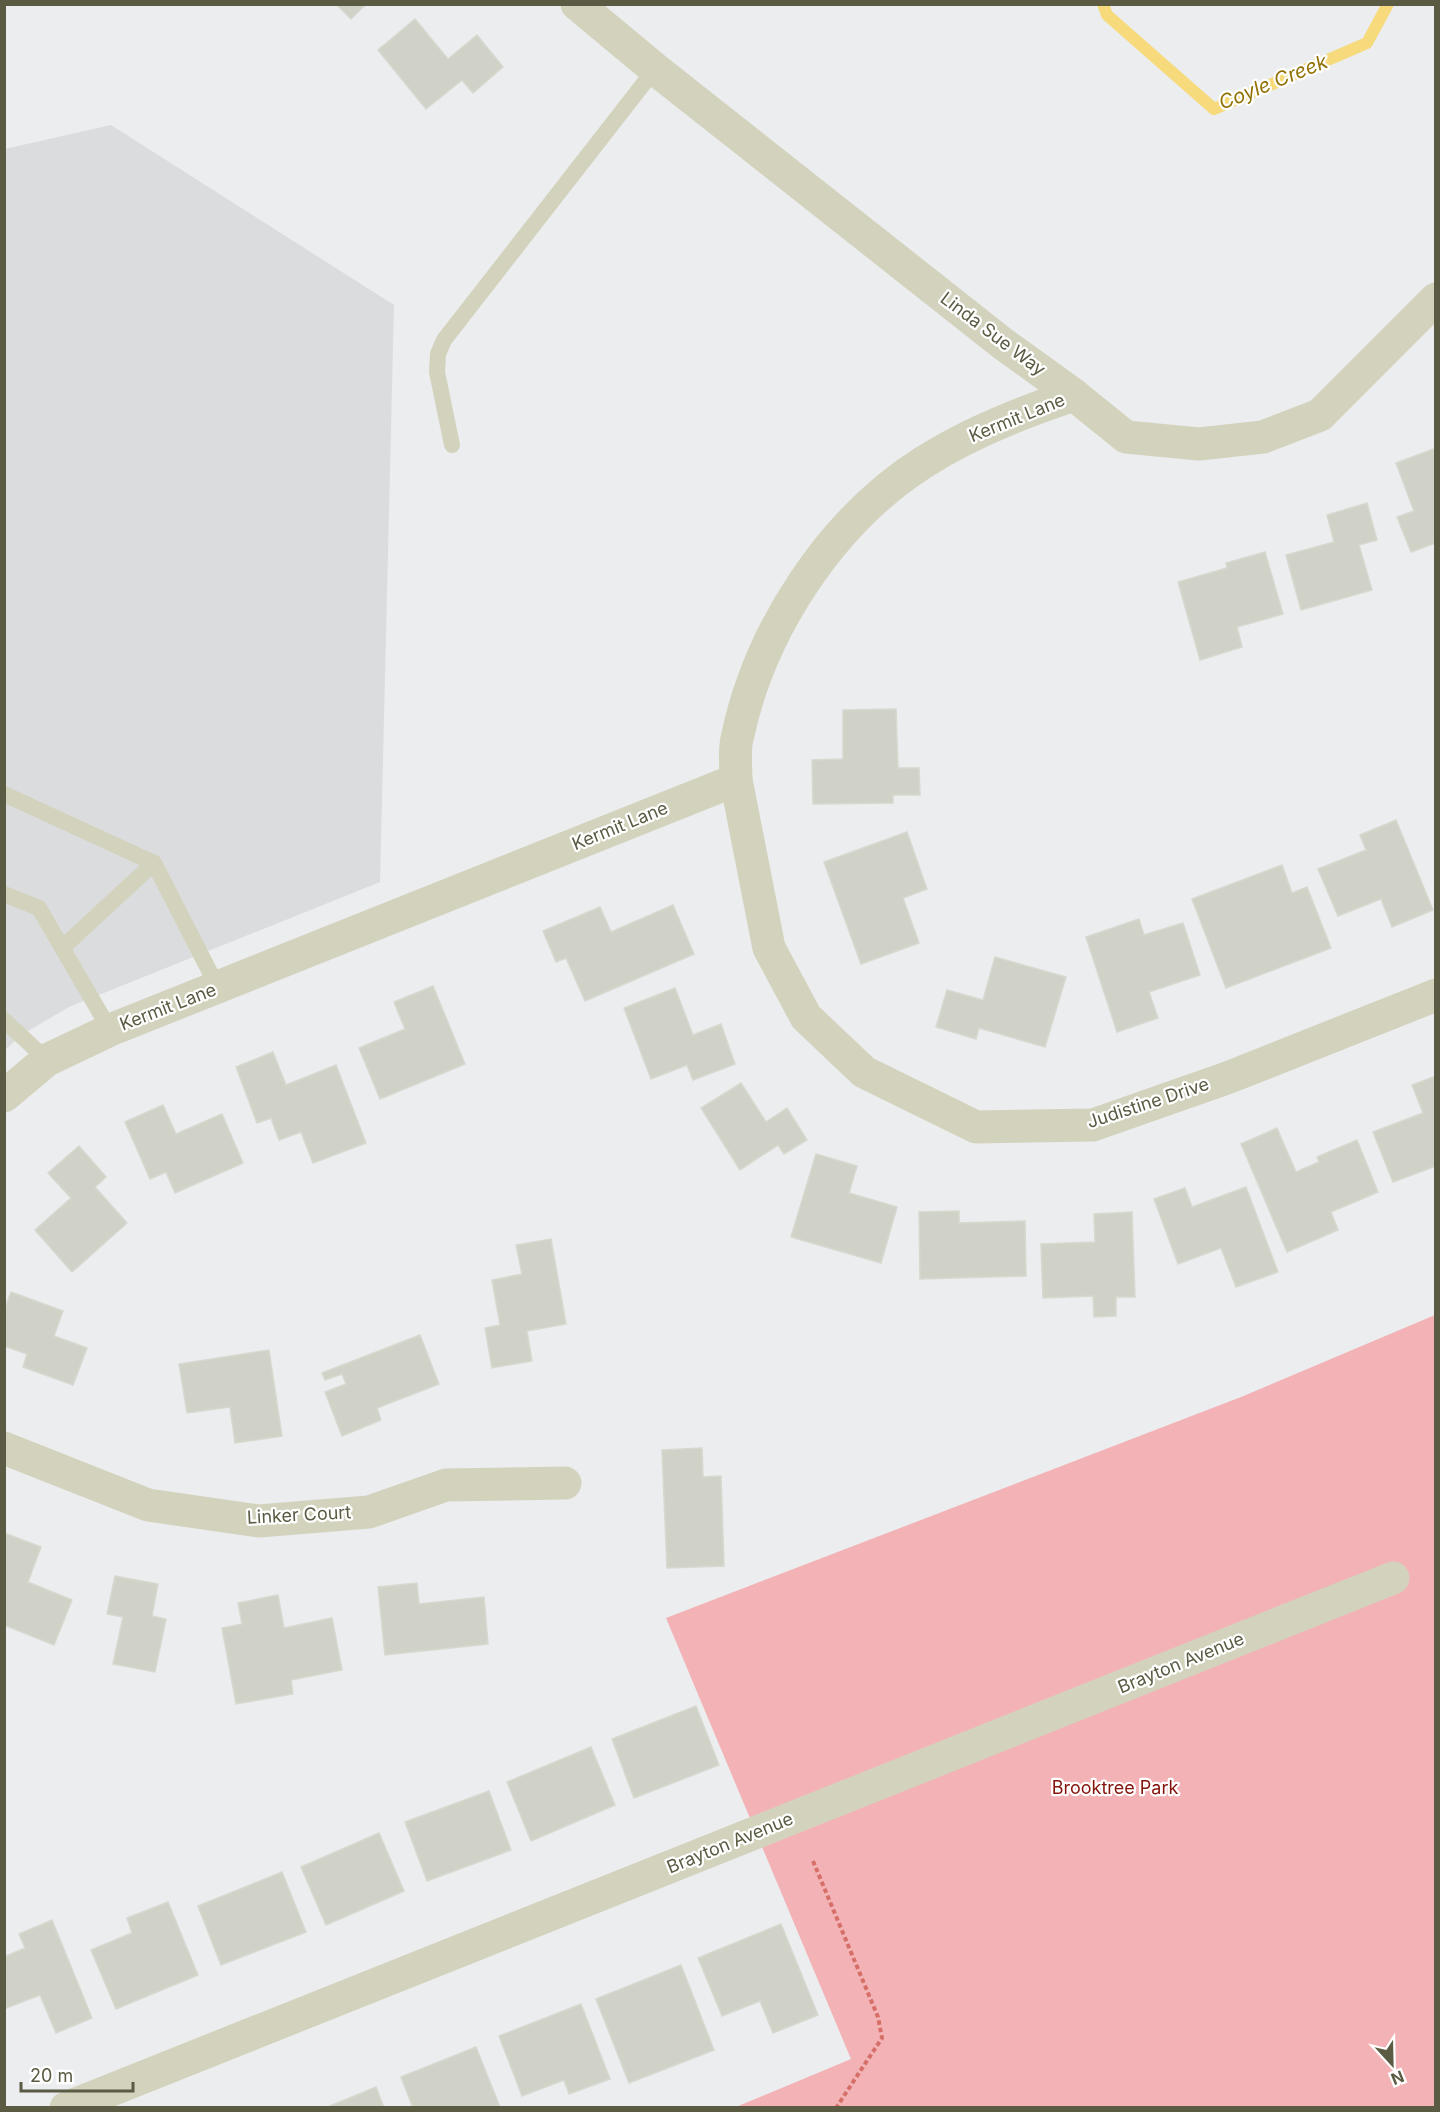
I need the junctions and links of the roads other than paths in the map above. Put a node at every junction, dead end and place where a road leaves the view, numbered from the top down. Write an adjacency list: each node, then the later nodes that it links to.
1 (577, 4): 2 (street, Linda Sue Way)
2 (655, 69): 4 (street, Linda Sue Way); 5 (lane)
3 (1436, 299): 4 (street, Linda Sue Way)
4 (1074, 395): 6 (street, Kermit Lane)
5 (452, 445)
6 (736, 780): 11 (street, Kermit Lane); 12 (street, Judistine Drive)
7 (4, 794): 8 (lane)
8 (154, 863): 10 (lane); 11 (lane)
9 (4, 894): 10 (lane)
10 (62, 948): 14 (lane)
11 (218, 988): 14 (street, Kermit Lane)
12 (1436, 994)
13 (4, 1020): 15 (lane)
14 (110, 1030): 15 (street, Kermit Lane)
15 (47, 1060): 16 (street, Kermit Lane)
16 (4, 1095)
17 (4, 1448): 18 (street, Linker Court)
18 (565, 1483)
19 (1393, 1578): 20 (street, Brayton Avenue)
20 (66, 2108)

